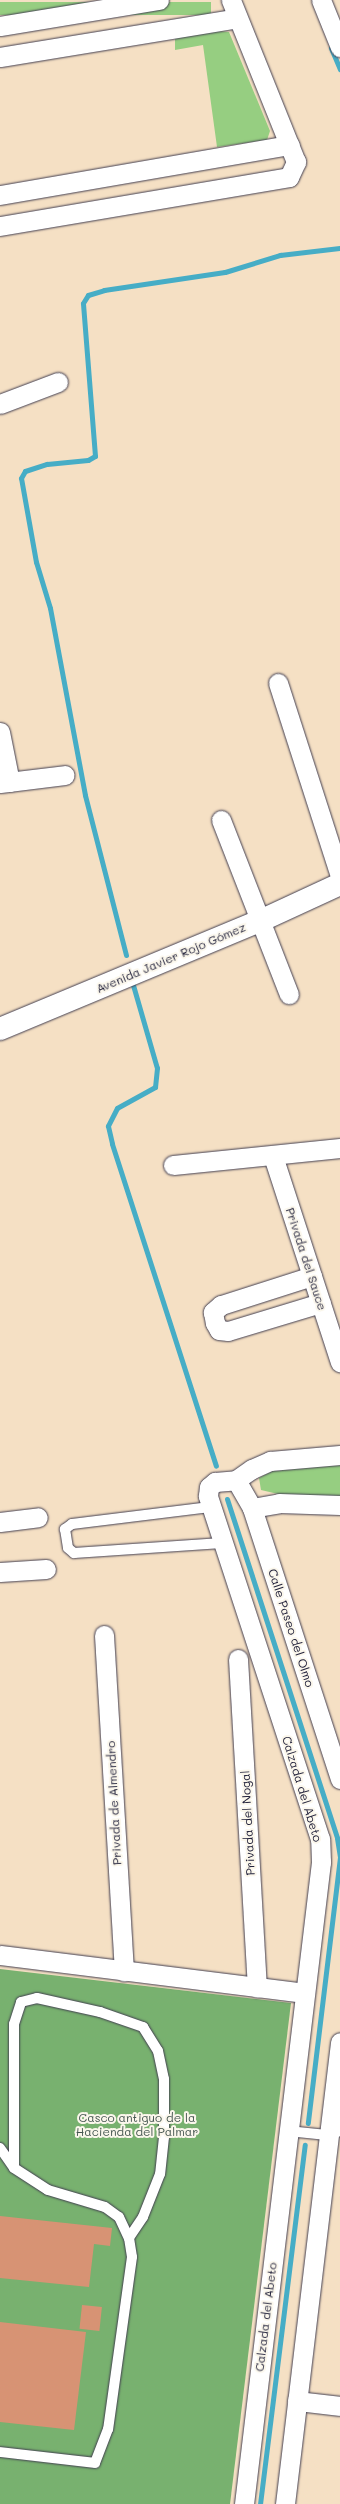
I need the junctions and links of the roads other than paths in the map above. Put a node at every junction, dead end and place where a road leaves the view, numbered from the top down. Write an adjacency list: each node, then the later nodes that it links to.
1 (160, 0): 5 (street)
2 (231, 0): 4 (street)
3 (321, 0): 6 (street)
4 (238, 18): 8 (street); 9 (street)
5 (0, 26)
6 (336, 26): 7 (street)
7 (340, 48)
8 (0, 57)
9 (290, 145): 10 (street); 11 (street)
10 (0, 195)
11 (0, 226)
12 (58, 382): 13 (street)
13 (1, 400)
14 (278, 683): 19 (street)
15 (0, 732): 17 (street)
16 (65, 776): 17 (street)
17 (5, 783)
18 (221, 820): 21 (street)
19 (340, 876)
20 (340, 884): 21 (street, Avenida Javier Rojo Gómez)
21 (260, 920): 22 (street); 23 (street, Avenida Javier Rojo Gómez)
22 (289, 994)
23 (0, 1029)
24 (340, 1148): 25 (street)
25 (273, 1156): 26 (street); 27 (street, Privada del Sauce)
26 (173, 1165)
27 (312, 1276): 28 (street, Privada del Sauce); 28 (street)
28 (321, 1302): 29 (street, Privada del Sauce)
29 (340, 1362)
30 (340, 1455): 31 (street)
31 (236, 1480): 33 (street, Calzada del Abeto); 34 (street, Calle Paseo del Olmo)
32 (340, 1505): 34 (street)
33 (210, 1506): 37 (street, Calzada del Abeto); 37 (lane)
34 (252, 1508): 42 (street, Calle Paseo del Olmo)
35 (38, 1517): 36 (street)
36 (0, 1522)
37 (222, 1543): 46 (street, Calzada del Abeto)
38 (46, 1569): 39 (street)
39 (0, 1572)
40 (104, 1635): 44 (street, Privada de Almendro)
41 (238, 1659): 45 (street, Privada del Nogal)
42 (340, 1779)
43 (0, 1955): 44 (street)
44 (124, 1971): 45 (street)
45 (257, 1987): 46 (street)
46 (304, 1993): 48 (street, Calzada del Abeto)
47 (340, 2042): 49 (street)
48 (288, 2131): 49 (lane); 56 (street, Calzada del Abeto)
49 (334, 2133): 53 (street)
50 (0, 2148): 51 (lane)
51 (14, 2168): 52 (lane); 52 (lane)
52 (129, 2238): 55 (lane)
53 (296, 2401): 54 (street); 57 (street)
54 (340, 2406)
55 (0, 2452)
56 (244, 2504)
57 (285, 2504)

